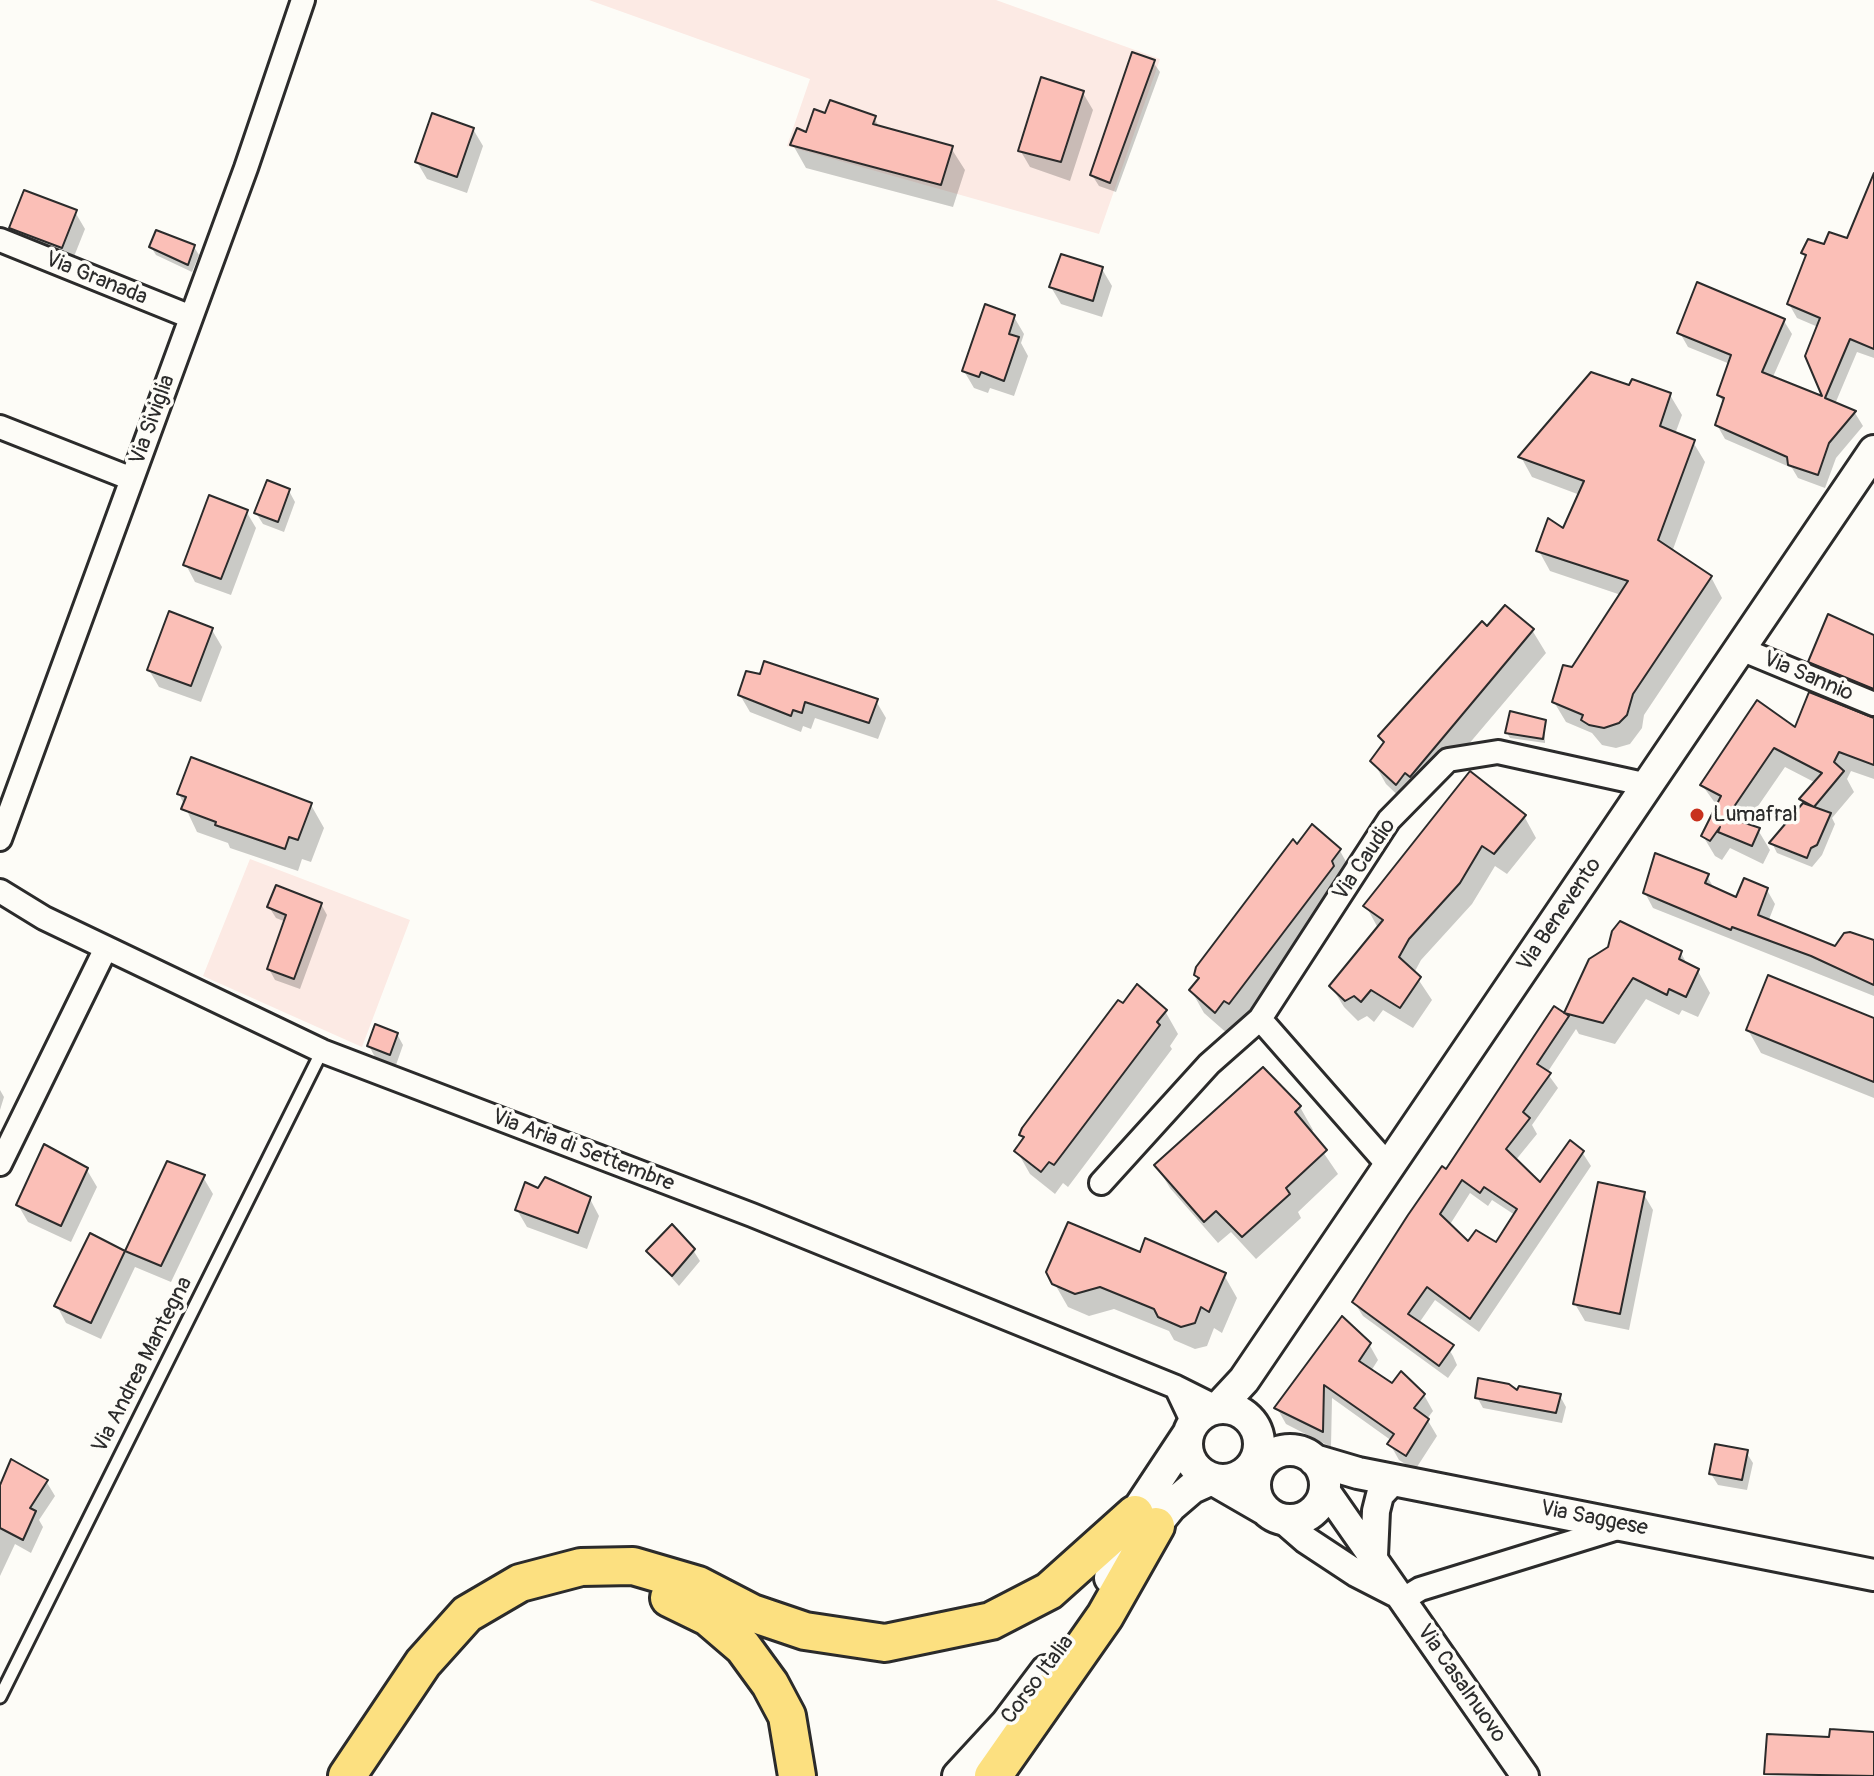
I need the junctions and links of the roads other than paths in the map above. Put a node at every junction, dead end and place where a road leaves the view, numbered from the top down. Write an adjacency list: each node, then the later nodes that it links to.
1 (298, 2): 3 (street, Via Siviglia)
2 (0, 240): 3 (street, Via Granada)
3 (191, 317): 6 (street, Via Siviglia)
4 (0, 427): 6 (street)
5 (1873, 456): 7 (main road, Via Benevento)
6 (132, 479): 10 (street, Via Siviglia)
7 (1741, 649): 8 (street, Via Sannio); 9 (main road, Via Benevento)
8 (1874, 704)
9 (1648, 785): 13 (street, Via Caudio); 16 (main road, Via Benevento)
10 (0, 839)
11 (1, 885): 12 (street, Via Aria di Settembre)
12 (106, 948): 14 (street, Via Aria di Settembre); 15 (street)
13 (1260, 1019): 16 (street); 17 (street, Via Caudio)
14 (322, 1051): 18 (street, Via Aria di Settembre); 29 (lane, Via Andrea Mantegna)
15 (0, 1164)
16 (1389, 1166): 18 (main road, Via Benevento)
17 (1101, 1183)
18 (1211, 1420): 19 (main road, Via Saggese); 20 (main road); 20 (main road); 24 (main road)
19 (1307, 1456): 21 (main road, Via Saggese); 22 (main road); 23 (main road)
20 (1212, 1479): 23 (main road); 24 (main road)
21 (1395, 1479): 22 (main road); 25 (main road, Via Saggese); 26 (street)
22 (1325, 1489): 23 (main road); 26 (street, Via Casalnuovo)
23 (1274, 1514): 28 (street)
24 (1146, 1520): 30 (highway); 33 (main road, Corso Italia); 34 (highway)
25 (1625, 1526): 27 (main road, Via Saggese); 28 (street)
26 (1374, 1556): 28 (street, Via Casalnuovo)
27 (1874, 1575)
28 (1399, 1597): 35 (street, Via Casalnuovo)
29 (0, 1697)
30 (347, 1776)
31 (371, 1776): 32 (highway)
32 (797, 1776)
33 (958, 1776)
34 (993, 1776)
35 (1525, 1776)

